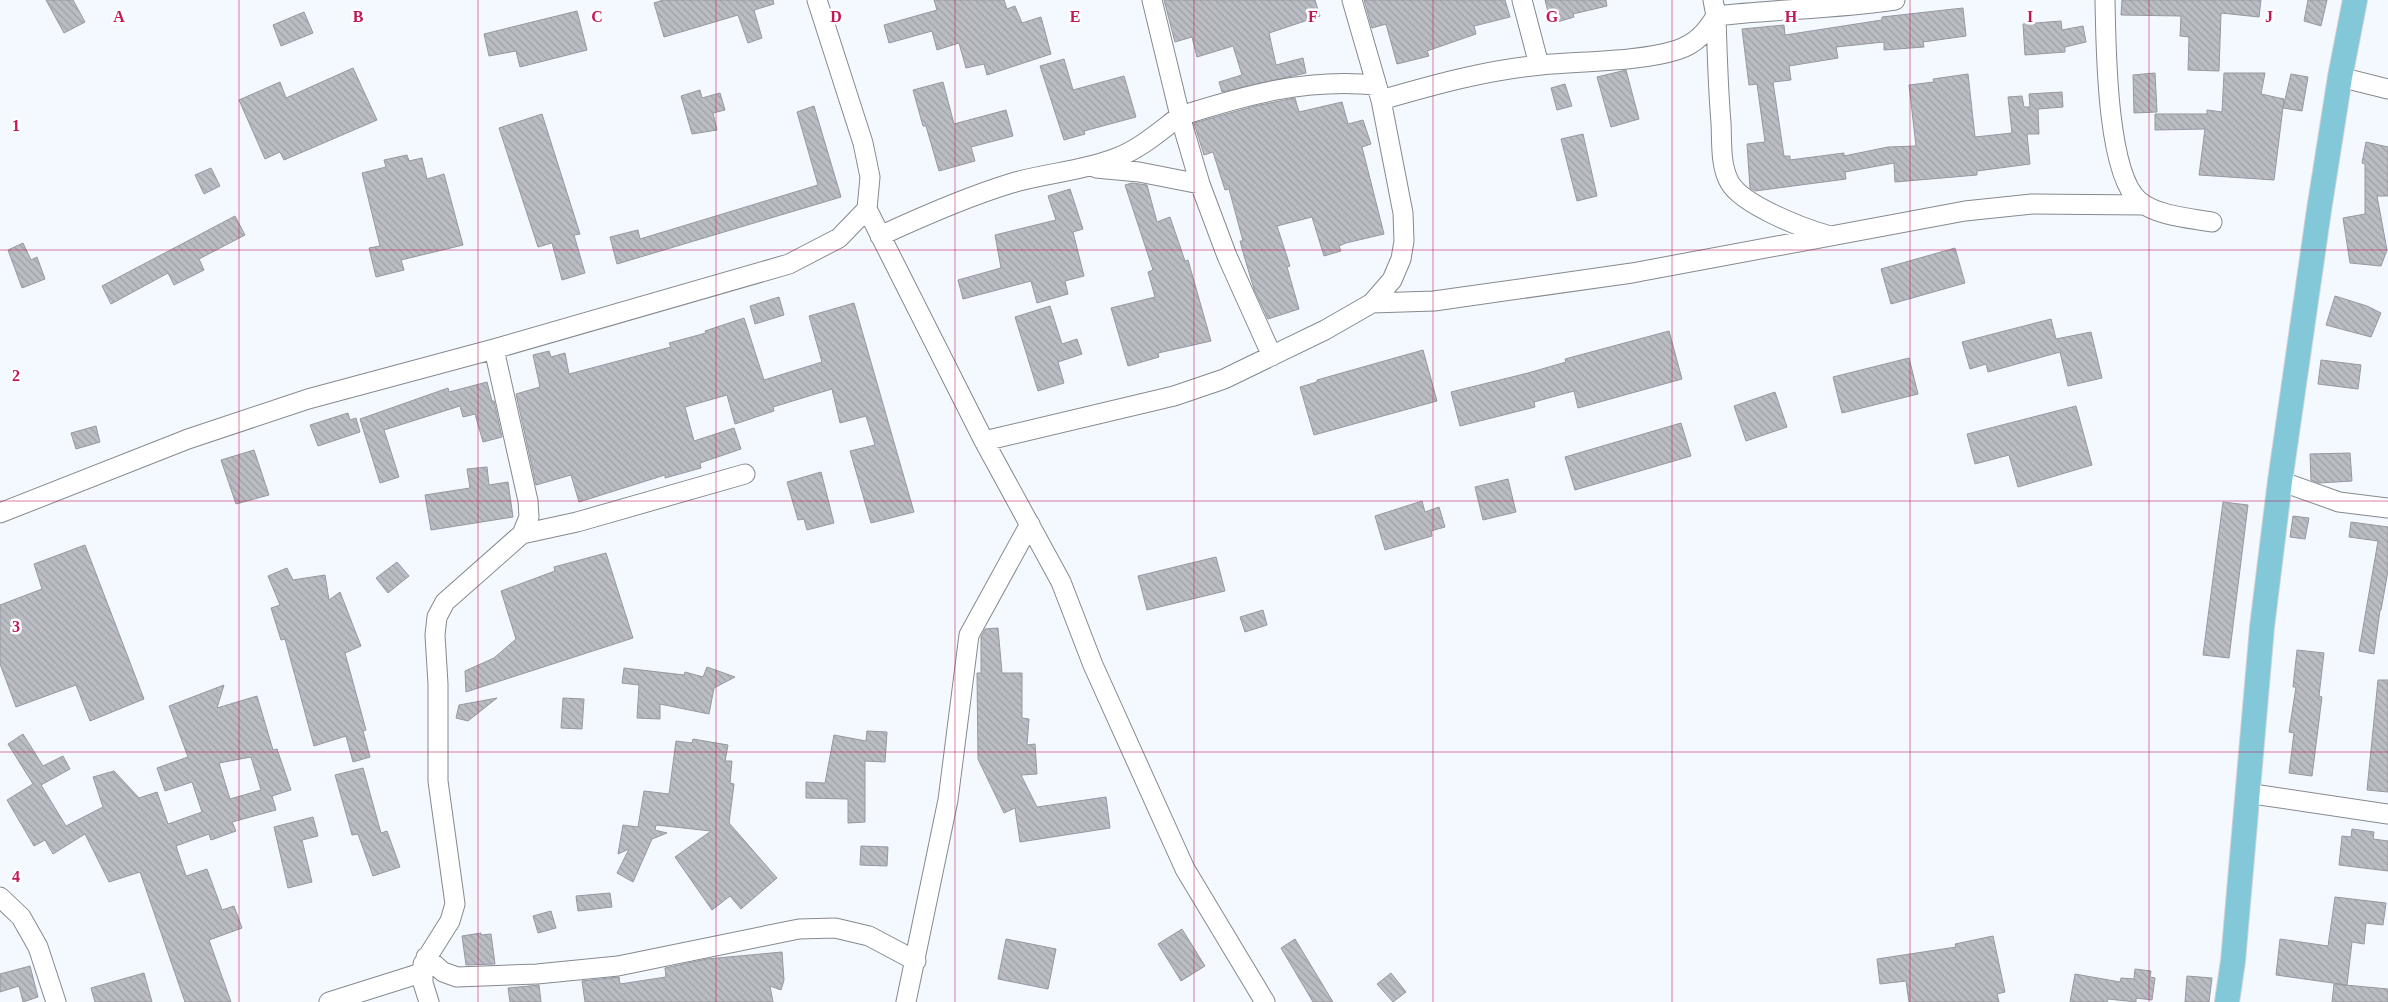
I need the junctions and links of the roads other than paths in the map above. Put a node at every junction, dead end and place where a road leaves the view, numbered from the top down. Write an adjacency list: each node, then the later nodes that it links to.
1 (817, 0): 17 (street)
2 (1152, 0): 13 (street)
3 (1352, 0): 12 (street)
4 (1522, 0): 9 (street)
5 (1895, 0): 8 (street)
6 (2105, 0): 16 (street)
7 (2356, 0): 10 (main road)
8 (1714, 8): 9 (street); 20 (street)
9 (1539, 65): 12 (street)
10 (2340, 77): 11 (street); 26 (main road)
11 (2388, 89)
12 (1378, 93): 13 (street); 21 (street)
13 (1180, 116): 14 (street); 15 (street)
14 (1088, 168): 15 (street); 19 (street)
15 (1200, 184): 23 (street)
16 (2144, 205): 18 (street); 20 (street)
17 (867, 209): 19 (street); 22 (street)
18 (2212, 222)
19 (880, 236): 24 (street)
20 (1830, 236): 21 (street)
21 (1372, 304): 23 (street)
22 (494, 349): 28 (street); 30 (street)
23 (1272, 356): 24 (street)
24 (984, 441): 29 (street)
25 (744, 474): 30 (street)
26 (2280, 481): 27 (street); 31 (main road)
27 (2388, 508)
28 (0, 513)
29 (1030, 524): 34 (street); 40 (street)
30 (522, 534): 35 (street)
31 (2246, 793): 32 (street); 41 (main road)
32 (2388, 814)
33 (0, 897): 36 (street)
34 (916, 961): 35 (street); 39 (street)
35 (423, 965): 37 (street); 38 (street)
36 (56, 1002)
37 (329, 1002)
38 (429, 1002)
39 (906, 1002)
40 (1265, 1002)
41 (2227, 1002)

